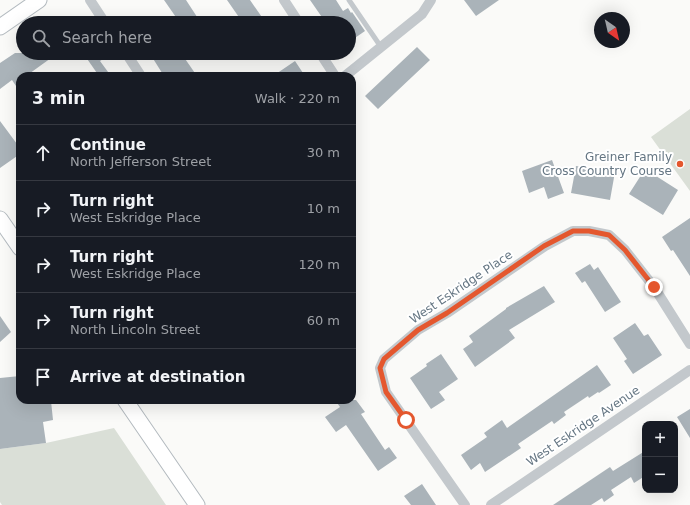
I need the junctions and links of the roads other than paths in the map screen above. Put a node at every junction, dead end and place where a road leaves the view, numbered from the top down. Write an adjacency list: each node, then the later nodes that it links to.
1 (40, 0): 7 (main road)
2 (90, 0): 8 (street)
3 (284, 0): 9 (street)
4 (349, 0): 11 (lane)
5 (431, 0): 11 (street)
6 (16, 16): 10 (main road)
7 (16, 16)
8 (100, 16)
9 (294, 16)
10 (0, 27)
11 (381, 47): 16 (street)
12 (131, 60): 14 (street)
13 (325, 60): 15 (street)
14 (138, 72)
15 (333, 72)
16 (350, 72)
17 (0, 219): 18 (main road)
18 (16, 242)
19 (690, 344): 23 (street, West Eskridge Place)
20 (690, 370): 24 (street, West Eskridge Avenue)
21 (128, 404): 22 (main road)
22 (197, 505)
23 (465, 505)
24 (492, 505)

